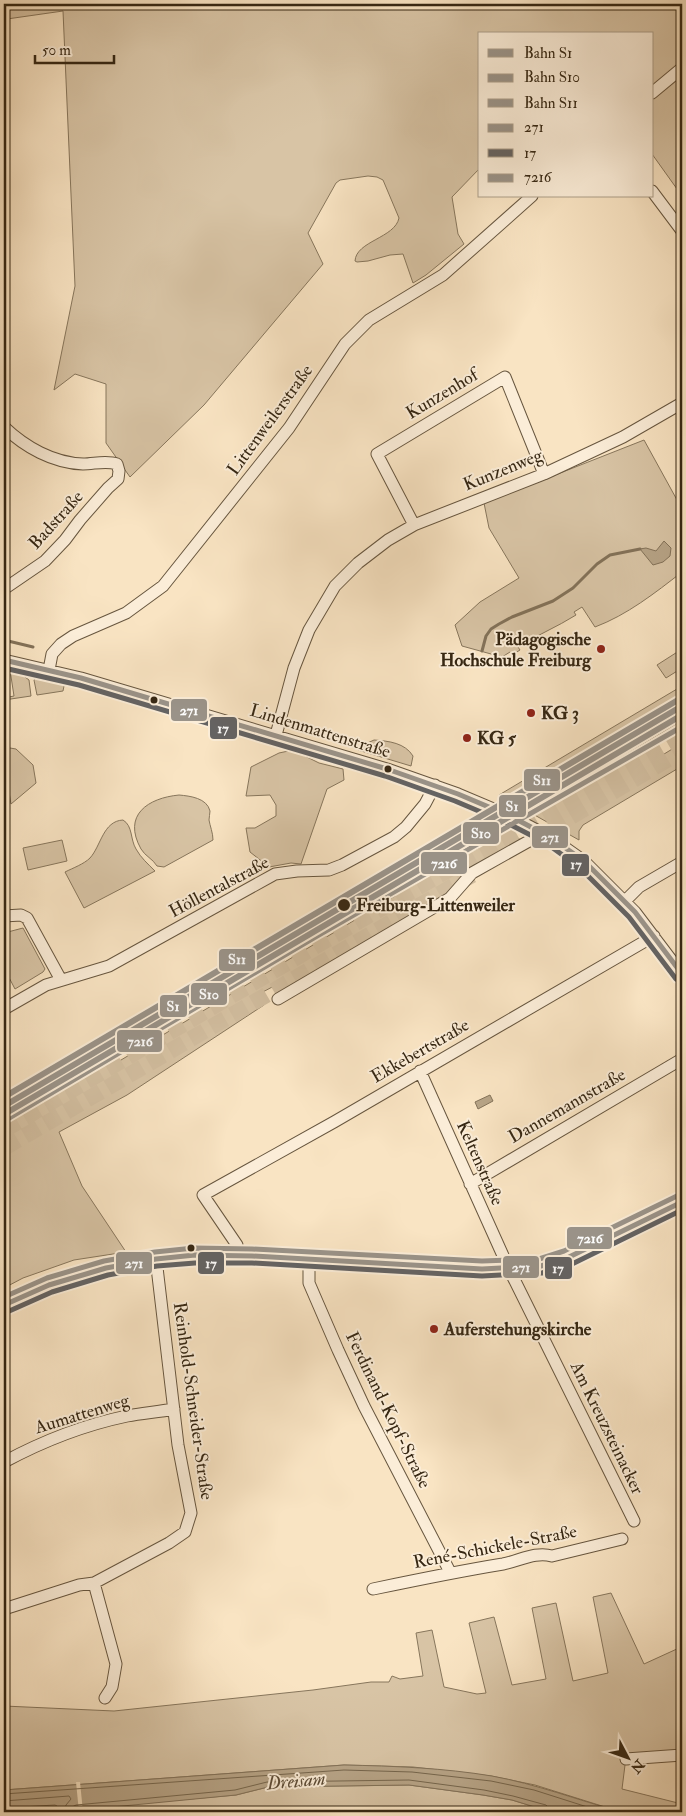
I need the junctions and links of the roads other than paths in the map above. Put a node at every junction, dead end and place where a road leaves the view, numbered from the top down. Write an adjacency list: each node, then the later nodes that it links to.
1 (682, 68): 2 (street)
2 (654, 91)
3 (654, 195): 5 (street)
4 (530, 198): 13 (street, Littenweilerstraße)
5 (682, 231)
6 (679, 405): 7 (street, Kunzenweg); 9 (street, Kunzenweg)
7 (682, 417)
8 (4, 427): 11 (street, Badstraße)
9 (544, 474): 10 (street, Kunzenweg); 10 (street, Kunzenhof)
10 (414, 525): 14 (street, Kunzenweg)
11 (4, 589)
12 (4, 660): 13 (street, Lindenmattenstraße)
13 (49, 670): 14 (street, Lindenmattenstraße)
14 (276, 735): 15 (street, Lindenmattenstraße)
15 (434, 785): 16 (street, Lindenmattenstraße); 22 (street, Höllentalstraße)
16 (544, 834): 18 (street, Lindenmattenstraße); 23 (street)
17 (682, 862): 18 (street)
18 (625, 901): 20 (street, Lindenmattenstraße)
19 (4, 916): 22 (street)
20 (654, 936): 21 (street, Lindenmattenstraße); 26 (street, Ekkebertstraße)
21 (682, 974)
22 (61, 980): 24 (street, Höllentalstraße)
23 (278, 999)
24 (4, 1009)
25 (682, 1059): 27 (street, Dannemannstraße)
26 (420, 1071): 27 (street, Keltenstraße); 29 (street, Ekkebertstraße)
27 (470, 1184): 32 (street, Keltenstraße)
28 (682, 1202): 32 (street)
29 (237, 1255): 30 (street); 31 (street)
30 (156, 1259): 33 (street); 34 (street, Reinhold-Schneider-Straße)
31 (310, 1260): 32 (street); 38 (street, Ferdinand-Kopf-Straße)
32 (508, 1269): 36 (street, Am Kreuzsteinacker)
33 (4, 1305)
34 (174, 1410): 35 (street, Aumattenweg); 39 (street, Reinhold-Schneider-Straße)
35 (4, 1462)
36 (634, 1521)
37 (622, 1540): 38 (street, René-Schickele-Straße)
38 (450, 1572): 40 (street, René-Schickele-Straße)
39 (94, 1583): 41 (street, Reinhold-Schneider-Straße); 42 (street)
40 (373, 1588)
41 (4, 1609)
42 (106, 1698)
43 (682, 1754): 44 (street)
44 (626, 1760)

